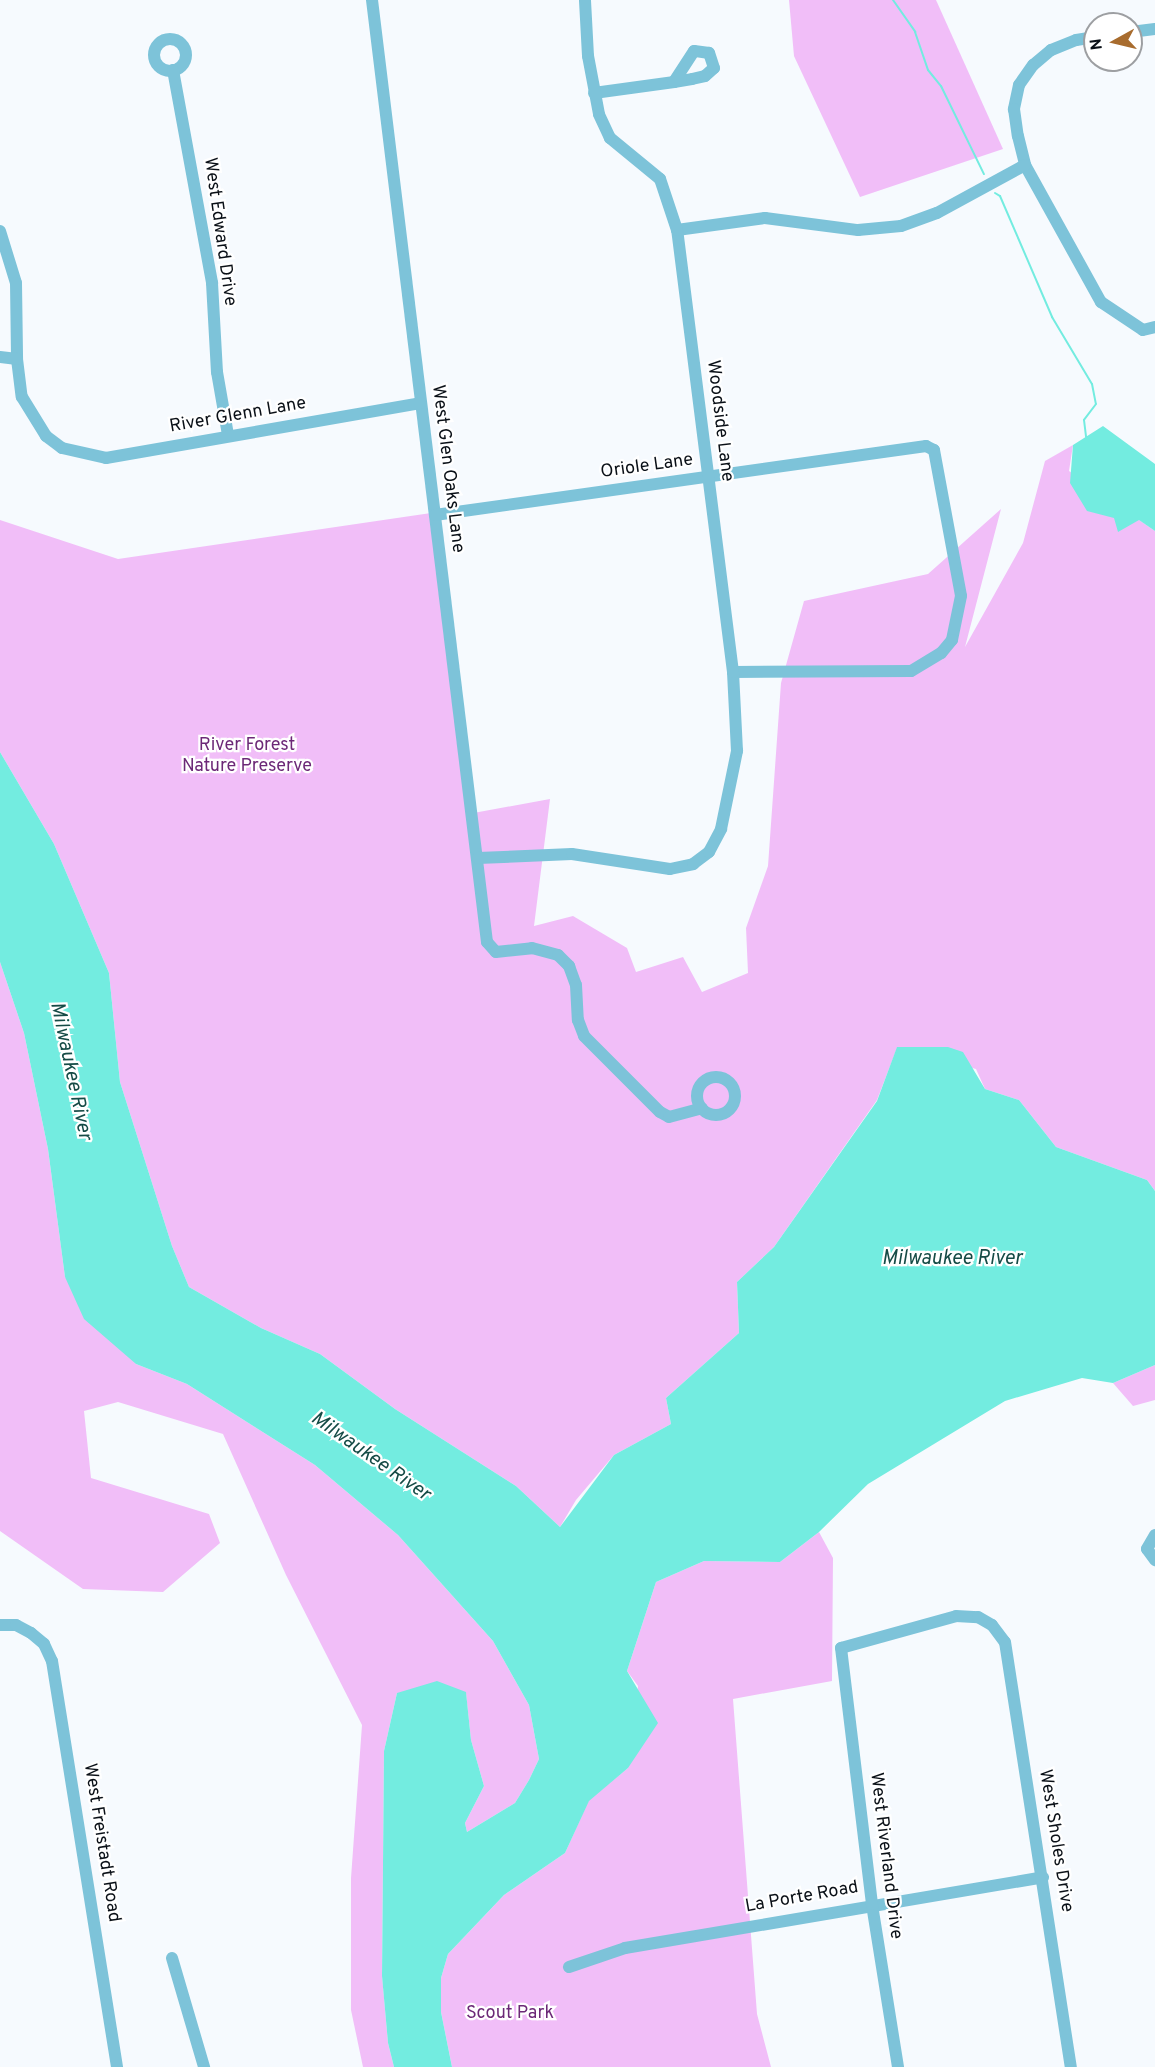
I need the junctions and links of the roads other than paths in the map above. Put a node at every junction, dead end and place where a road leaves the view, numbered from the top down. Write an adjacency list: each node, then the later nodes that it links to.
1 (372, 0): 13 (street, West Glen Oaks Lane)
2 (585, 0): 6 (street, Woodside Lane)
3 (1083, 39): 7 (street)
4 (173, 70): 14 (street, West Edward Drive)
5 (674, 82): 6 (street)
6 (594, 93): 8 (street, Woodside Lane)
7 (1025, 165): 8 (street); 10 (street)
8 (677, 230): 15 (street, Woodside Lane)
9 (0, 231): 12 (street)
10 (1149, 329)
11 (0, 357): 12 (street)
12 (17, 358): 14 (street, River Glenn Lane)
13 (420, 403): 14 (street, River Glenn Lane); 16 (street, West Glen Oaks Lane)
14 (228, 435)
15 (708, 477): 16 (street, Oriole Lane); 17 (street, Woodside Lane); 17 (street, Oriole Lane)
16 (435, 515): 18 (street, West Glen Oaks Lane)
17 (733, 672): 18 (street, Woodside Lane)
18 (478, 858): 19 (street, West Glen Oaks Lane)
19 (702, 1108)
20 (1155, 1534): 21 (street)
21 (1155, 1560)
22 (0, 1625): 28 (street, West Freistadt Road)
23 (841, 1648): 24 (street, West Sholes Drive); 25 (street, West Riverland Drive)
24 (1043, 1877): 25 (street, La Porte Road); 31 (street, West Sholes Drive)
25 (872, 1904): 27 (street, La Porte Road); 30 (street, West Riverland Drive)
26 (171, 1958): 29 (street)
27 (569, 1967)
28 (117, 2067)
29 (204, 2067)
30 (898, 2067)
31 (1071, 2067)

